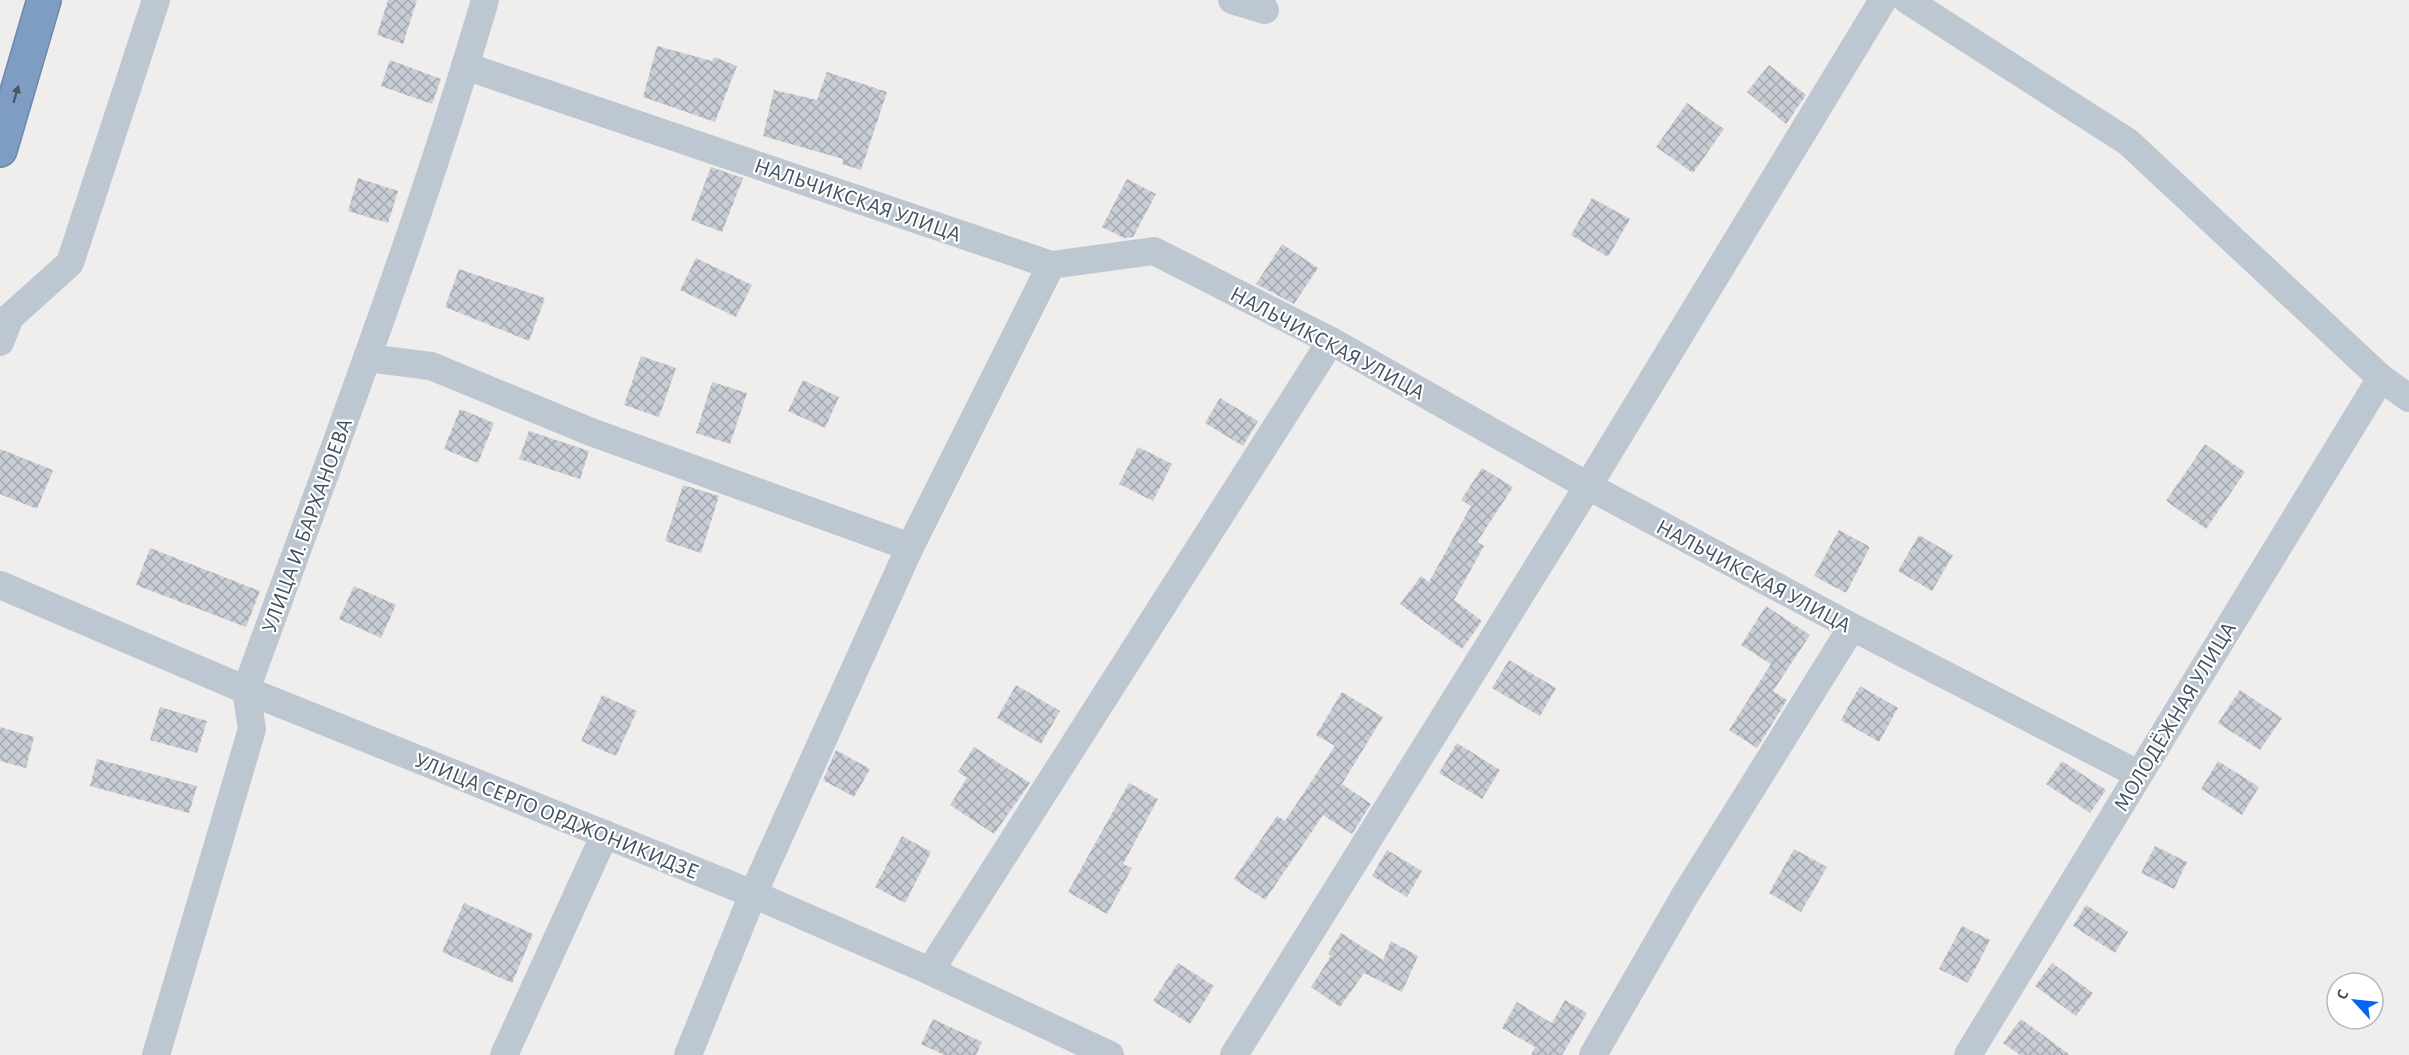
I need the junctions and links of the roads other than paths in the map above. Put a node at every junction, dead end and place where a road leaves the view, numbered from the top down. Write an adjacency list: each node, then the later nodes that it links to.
1 (44, 0): 9 (highway, one-way to 1)
2 (156, 0): 12 (street)
3 (485, 0): 8 (street, УЛИЦА И. БАРХАНОЕВА)
4 (1232, 0): 7 (street)
5 (1883, 0): 16 (street)
6 (1907, 0): 14 (street)
7 (1265, 10)
8 (465, 66): 10 (street, НАЛЬЧИКСКАЯ УЛИЦА); 13 (street, УЛИЦА И. БАРХАНОЕВА)
9 (0, 150)
10 (1051, 265): 11 (street, НАЛЬЧИКСКАЯ УЛИЦА); 17 (street)
11 (1331, 341): 16 (street, НАЛЬЧИКСКАЯ УЛИЦА); 24 (street)
12 (0, 342)
13 (367, 358): 17 (street); 20 (street, УЛИЦА И. БАРХАНОЕВА)
14 (2381, 378): 15 (street); 21 (street, МОЛОДЁЖНАЯ УЛИЦА)
15 (2409, 398)
16 (1588, 486): 19 (street, НАЛЬЧИКСКАЯ УЛИЦА); 29 (street)
17 (910, 547): 23 (street)
18 (0, 585): 20 (street, УЛИЦА СЕРГО ОРДЖОНИКИДЗЕ)
19 (1852, 627): 21 (street, НАЛЬЧИКСКАЯ УЛИЦА); 30 (street)
20 (246, 690): 22 (street, УЛИЦА СЕРГО ОРДЖОНИКИДЗЕ); 25 (street, УЛИЦА И. БАРХАНОЕВА)
21 (2138, 774): 31 (street, МОЛОДЁЖНАЯ УЛИЦА)
22 (605, 834): 23 (street, УЛИЦА СЕРГО ОРДЖОНИКИДЗЕ); 26 (street)
23 (753, 894): 24 (street, УЛИЦА СЕРГО ОРДЖОНИКИДЗЕ); 27 (street)
24 (930, 971): 28 (street, УЛИЦА СЕРГО ОРДЖОНИКИДЗЕ)
25 (156, 1055)
26 (504, 1055)
27 (688, 1055)
28 (1110, 1055)
29 (1234, 1055)
30 (1593, 1055)
31 (1968, 1055)

